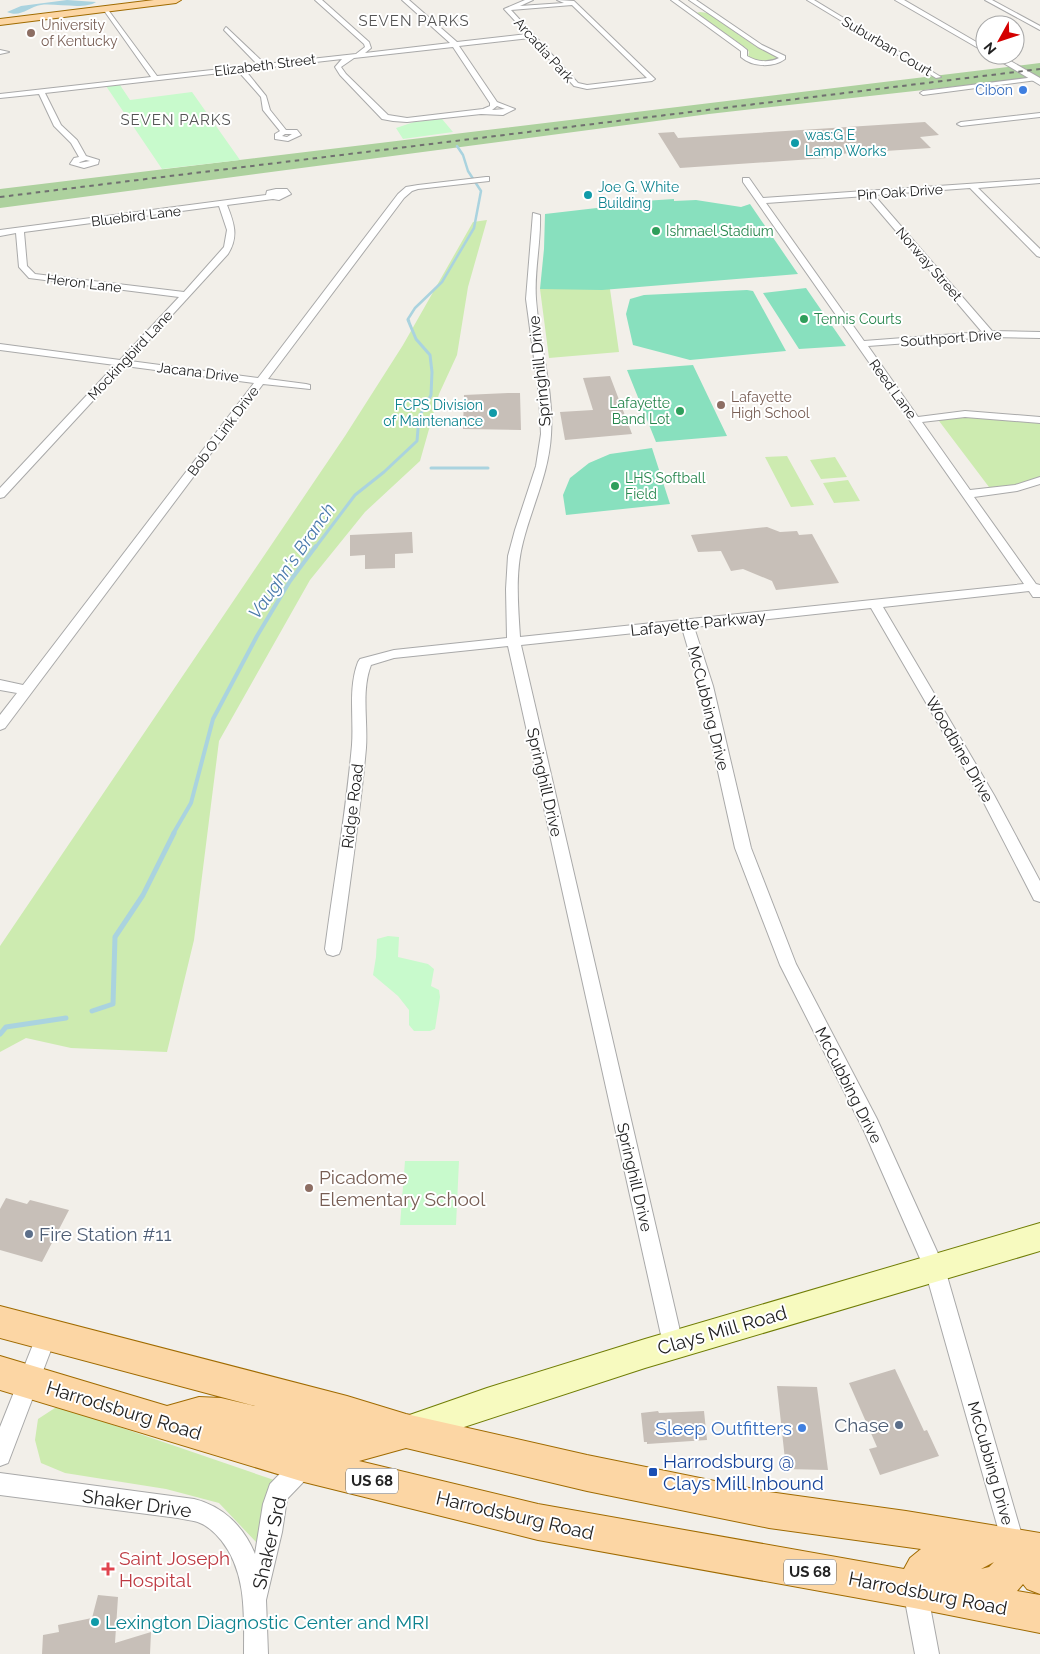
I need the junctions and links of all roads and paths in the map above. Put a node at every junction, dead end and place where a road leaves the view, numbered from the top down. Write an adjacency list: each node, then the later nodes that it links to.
1 (176, 0): 12 (main road)
2 (318, 0): 20 (street)
3 (405, 0): 21 (street)
4 (530, 0): 13 (street, Arcadia Park)
5 (560, 0): 11 (street)
6 (674, 0): 15 (street)
7 (692, 0): 14 (street)
8 (810, 0): 30 (street, Suburban Court)
9 (899, 0): 22 (street)
10 (988, 0): 17 (street)
11 (574, 3): 13 (street, Arcadia Park); 19 (street, Arcadia Park)
12 (106, 9): 16 (main road); 31 (street)
13 (507, 10): 19 (street, Arcadia Park)
14 (706, 10): 15 (street); 15 (street)
15 (690, 12)
16 (0, 22)
17 (1040, 28)
18 (226, 29): 27 (street)
19 (530, 36): 21 (street, Elizabeth Street)
20 (367, 43): 23 (street); 24 (street)
21 (454, 43): 23 (street, Elizabeth Street); 36 (street)
22 (975, 44)
23 (406, 49): 24 (street, Elizabeth Street)
24 (357, 55): 25 (street, Elizabeth Street); 29 (street)
25 (298, 61): 27 (street, Elizabeth Street); 29 (street)
26 (1011, 65): 32 (street)
27 (264, 66): 28 (street, Elizabeth Street)
28 (239, 68): 31 (street, Elizabeth Street); 44 (street)
29 (343, 75): 39 (street)
30 (938, 77)
31 (155, 78): 33 (street, Elizabeth Street)
32 (1037, 80): 34 (street)
33 (41, 91): 35 (street, Elizabeth Street); 45 (street)
34 (923, 93)
35 (0, 96)
36 (494, 103): 37 (street); 37 (street)
37 (483, 112): 40 (street)
38 (1040, 115): 42 (street)
39 (385, 117): 40 (street); 41 (street)
40 (407, 120): 43 (street)
41 (377, 122)
42 (961, 124)
43 (391, 127)
44 (284, 132)
45 (83, 158)
46 (486, 179): 64 (street, Bob O Link Drive)
47 (746, 180): 52 (street, Reed Lane)
48 (1040, 181): 49 (street, Pin Oak Drive)
49 (973, 187): 50 (street, Pin Oak Drive); 57 (street)
50 (869, 194): 52 (street, Pin Oak Drive); 59 (street, Norway Street)
51 (271, 197): 53 (street, Bluebird Lane)
52 (761, 201): 61 (street, Reed Lane)
53 (223, 205): 55 (street, Bluebird Lane); 58 (street, Mockingbird Lane)
54 (536, 215): 74 (street, Springhill Drive)
55 (20, 231): 56 (street, Bluebird Lane); 58 (street, Heron Lane)
56 (0, 233)
57 (1040, 254)
58 (185, 295): 63 (street, Mockingbird Lane)
59 (989, 334): 60 (street, Southport Drive); 61 (street, Southport Drive)
60 (1040, 335)
61 (861, 344): 66 (street, Reed Lane)
62 (0, 347): 63 (street, Jacana Drive)
63 (122, 362): 64 (street, Jacana Drive); 70 (street, Mockingbird Lane)
64 (261, 380): 65 (street, Jacana Drive); 77 (street, Bob O Link Drive)
65 (306, 387)
66 (915, 420): 67 (street); 69 (street, Reed Lane)
67 (1040, 420)
68 (1040, 480): 69 (street)
69 (968, 494): 71 (street, Reed Lane)
70 (0, 495)
71 (1038, 589): 72 (street, Lafayette Parkway)
72 (875, 604): 73 (street, Lafayette Parkway); 79 (street, Woodbine Drive)
73 (687, 624): 74 (street, Lafayette Parkway); 82 (street, McCubbing Drive)
74 (514, 643): 75 (street, Lafayette Parkway); 85 (street, Springhill Drive)
75 (365, 662): 80 (street, Ridge Road)
76 (0, 685): 77 (street)
77 (26, 690): 78 (street, Bob O Link Drive)
78 (0, 725)
79 (1040, 896)
80 (333, 949)
81 (1040, 1237): 82 (main road, Clays Mill Road)
82 (935, 1269): 85 (main road, Clays Mill Road); 92 (street, McCubbing Drive)
83 (0, 1322): 84 (main road)
84 (47, 1334): 86 (street); 88 (main road)
85 (673, 1344): 88 (main road, Clays Mill Road)
86 (14, 1377): 87 (main road, Harrodsburg Road / US 68); 89 (street)
87 (168, 1423): 88 (main road); 90 (main road, Harrodsburg Road / US 68)
88 (406, 1431): 92 (main road)
89 (0, 1455)
90 (304, 1465): 94 (main road, Harrodsburg Road / US 68); 96 (street, Shaker Srd)
91 (0, 1484): 96 (street, Shaker Drive)
92 (1015, 1546): 93 (main road); 94 (main road); 95 (main road)
93 (1040, 1576)
94 (914, 1588): 95 (main road, Harrodsburg Road / US 68); 99 (street)
95 (951, 1596): 97 (main road, Harrodsburg Road / US 68)
96 (256, 1601): 98 (street, Shaker Drive)
97 (1040, 1614)
98 (256, 1654)
99 (927, 1654)

